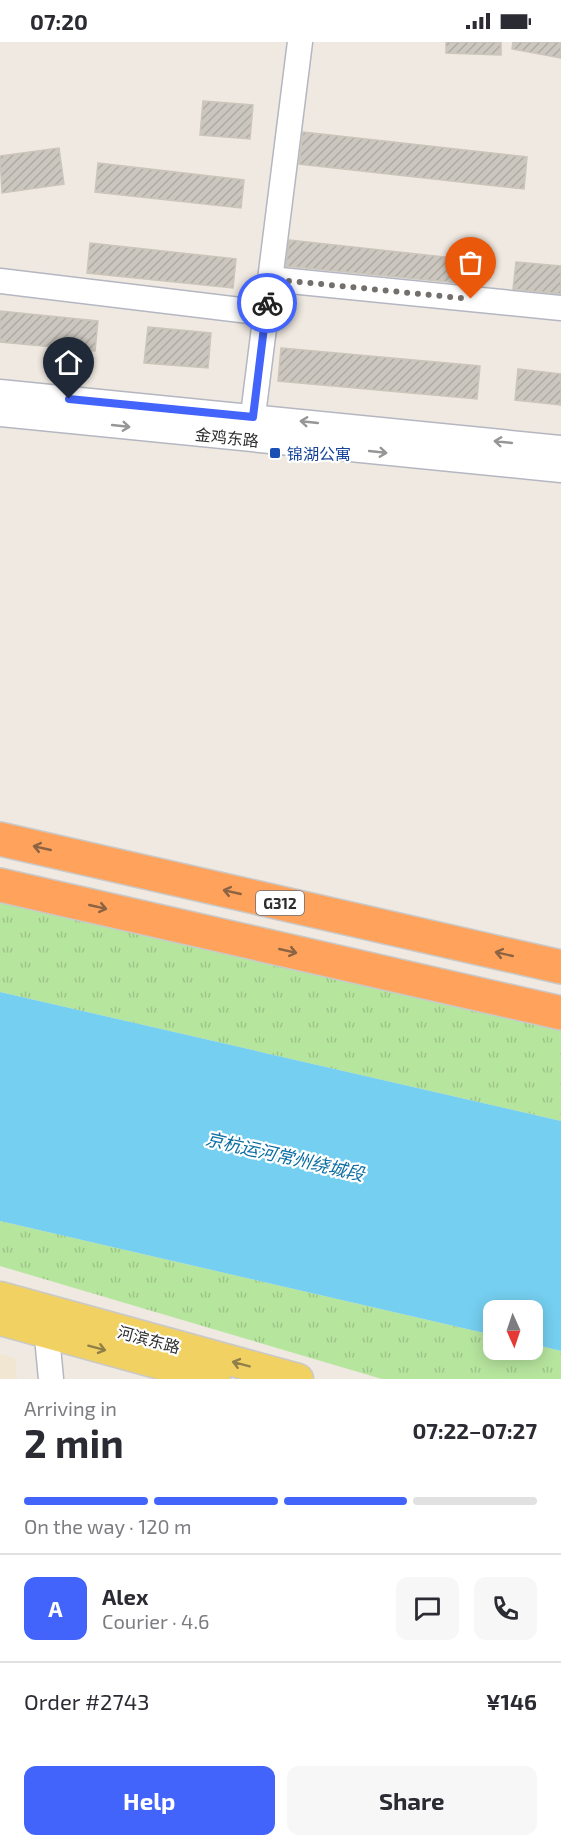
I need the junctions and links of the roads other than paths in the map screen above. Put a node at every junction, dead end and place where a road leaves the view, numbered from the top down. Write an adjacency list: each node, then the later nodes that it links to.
1 (300, 42): 2 (street)
2 (270, 279): 4 (street); 5 (street)
3 (0, 281): 5 (street)
4 (561, 308)
5 (266, 313): 8 (street)
6 (0, 392): 8 (street, 金鸡东路)
7 (0, 414): 8 (street, 金鸡东路, one-way to 8)
8 (251, 428): 9 (street, 金鸡东路, one-way to 8); 10 (street, 金鸡东路, one-way to 10)
9 (561, 448)
10 (561, 470)
11 (0, 839): 13 (highway, G312, one-way to 11)
12 (0, 885): 14 (highway, one-way to 14)
13 (561, 967)
14 (561, 1013)
15 (0, 1297): 17 (main road, 河滨东路)
16 (0, 1320): 17 (main road, 河滨东路)
17 (46, 1322): 18 (street); 19 (main road, 河滨东路, one-way to 19); 20 (main road, 河滨东路, one-way to 17)
18 (51, 1379)
19 (215, 1379)
20 (298, 1379)

